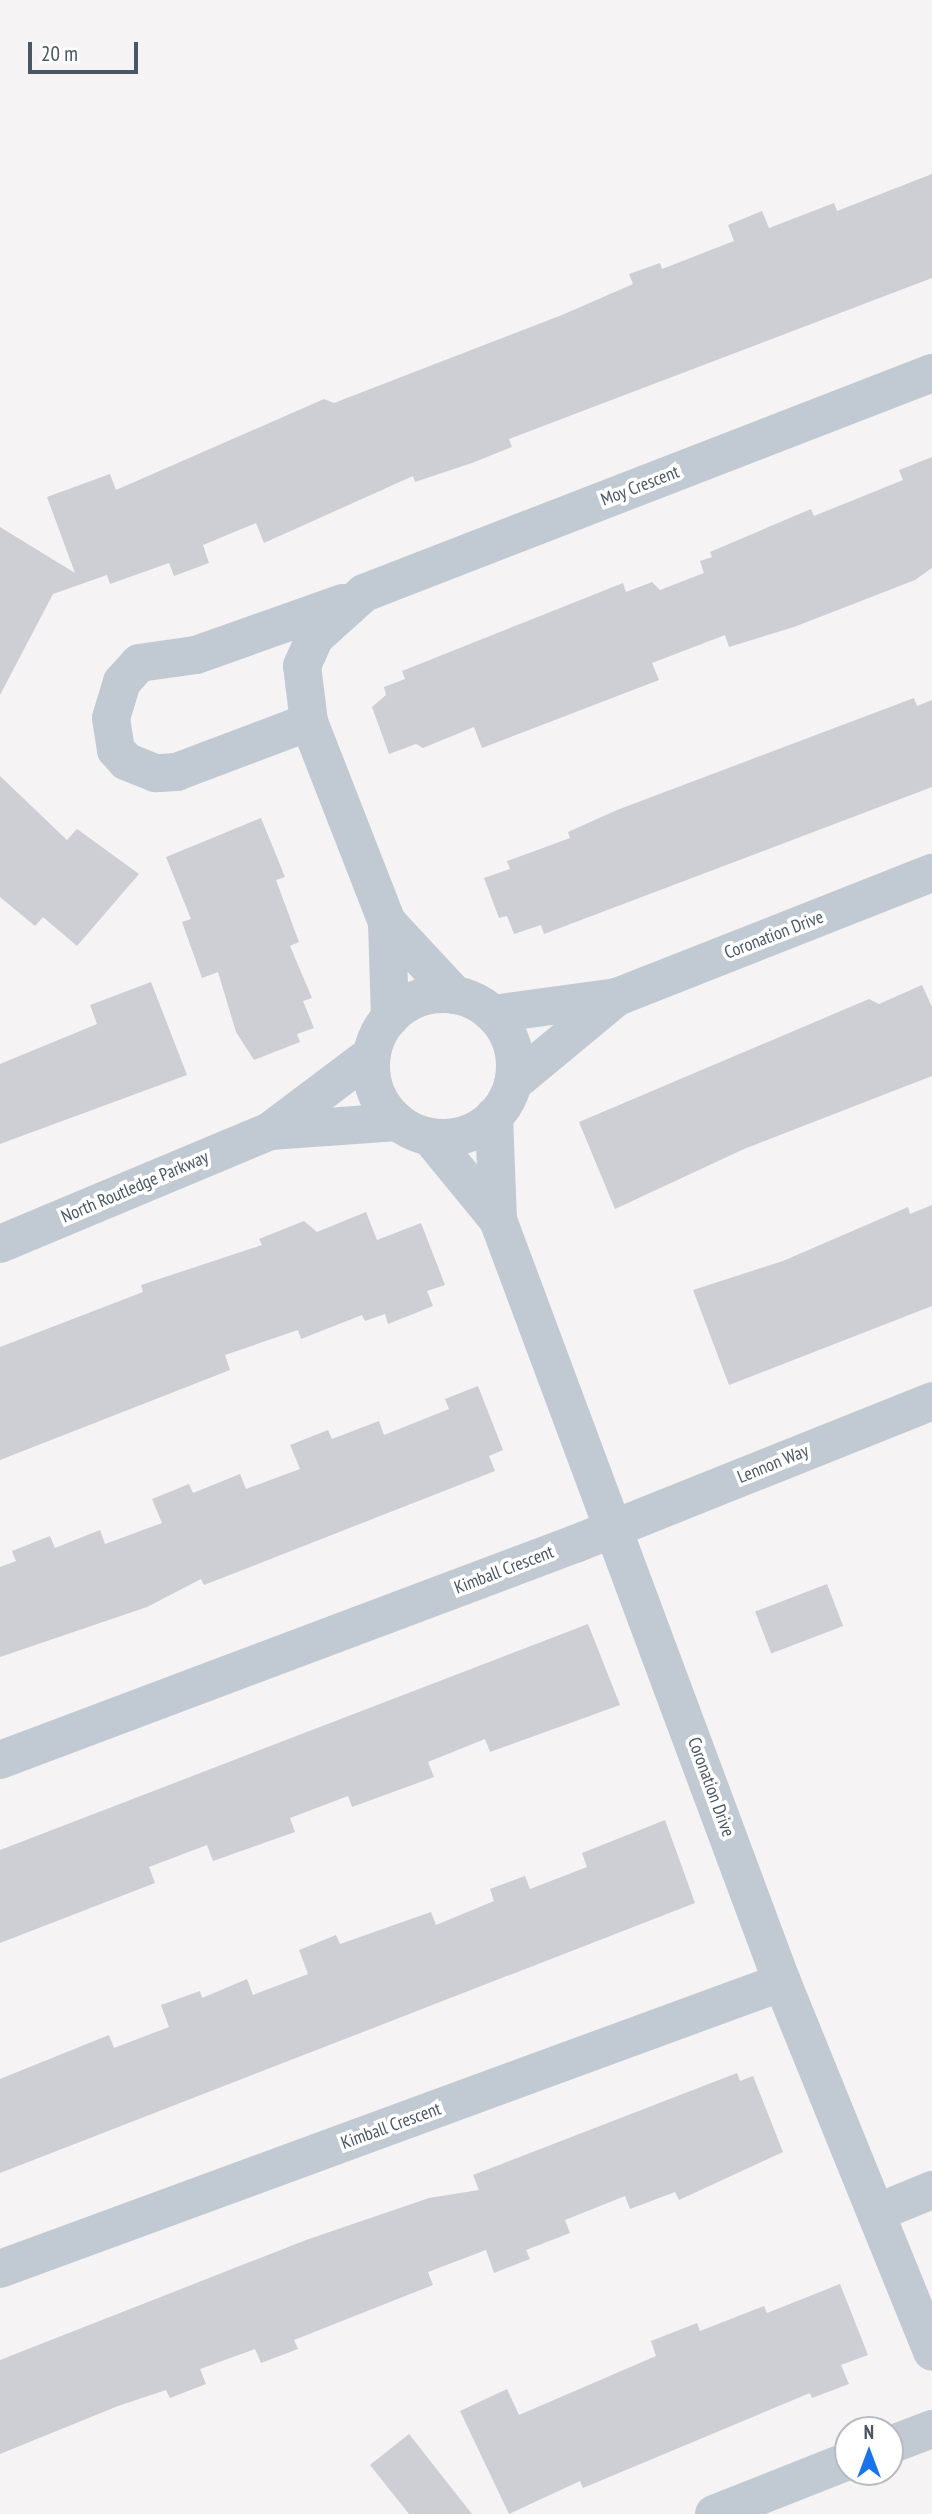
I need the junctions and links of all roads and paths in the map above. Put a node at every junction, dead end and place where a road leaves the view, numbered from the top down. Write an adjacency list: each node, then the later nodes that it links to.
1 (932, 373): 2 (street, Moy Crescent)
2 (350, 601): 3 (street, Moy Crescent); 3 (street, Moy Crescent)
3 (309, 722): 5 (street, Moy Crescent)
4 (932, 873): 7 (street, Coronation Drive)
5 (387, 922): 6 (street, Moy Crescent); 9 (street, Moy Crescent)
6 (455, 995): 8 (street); 9 (street)
7 (617, 997): 8 (street, Coronation Drive); 11 (street, Coronation Drive)
8 (493, 1014): 11 (street)
9 (390, 1018): 10 (street)
10 (372, 1055): 13 (street); 14 (street, North Routledge Parkway)
11 (513, 1083): 12 (street)
12 (494, 1116): 13 (street); 15 (street, Coronation Drive)
13 (414, 1129): 14 (street, North Routledge Parkway); 15 (street, Coronation Drive)
14 (270, 1131): 16 (street, North Routledge Parkway)
15 (498, 1220): 18 (street, Coronation Drive)
16 (0, 1244)
17 (932, 1401): 18 (street, Lennon Way)
18 (615, 1527): 19 (street, Kimball Crescent); 20 (street, Coronation Drive)
19 (0, 1760)
20 (782, 1982): 22 (street, Coronation Drive); 23 (street, Kimball Crescent)
21 (932, 2190): 22 (street)
22 (876, 2213): 24 (street, Coronation Drive)
23 (0, 2269)
24 (932, 2352)
25 (932, 2428): 26 (street)
26 (904, 2439)
27 (834, 2467): 28 (street)
28 (714, 2514)

